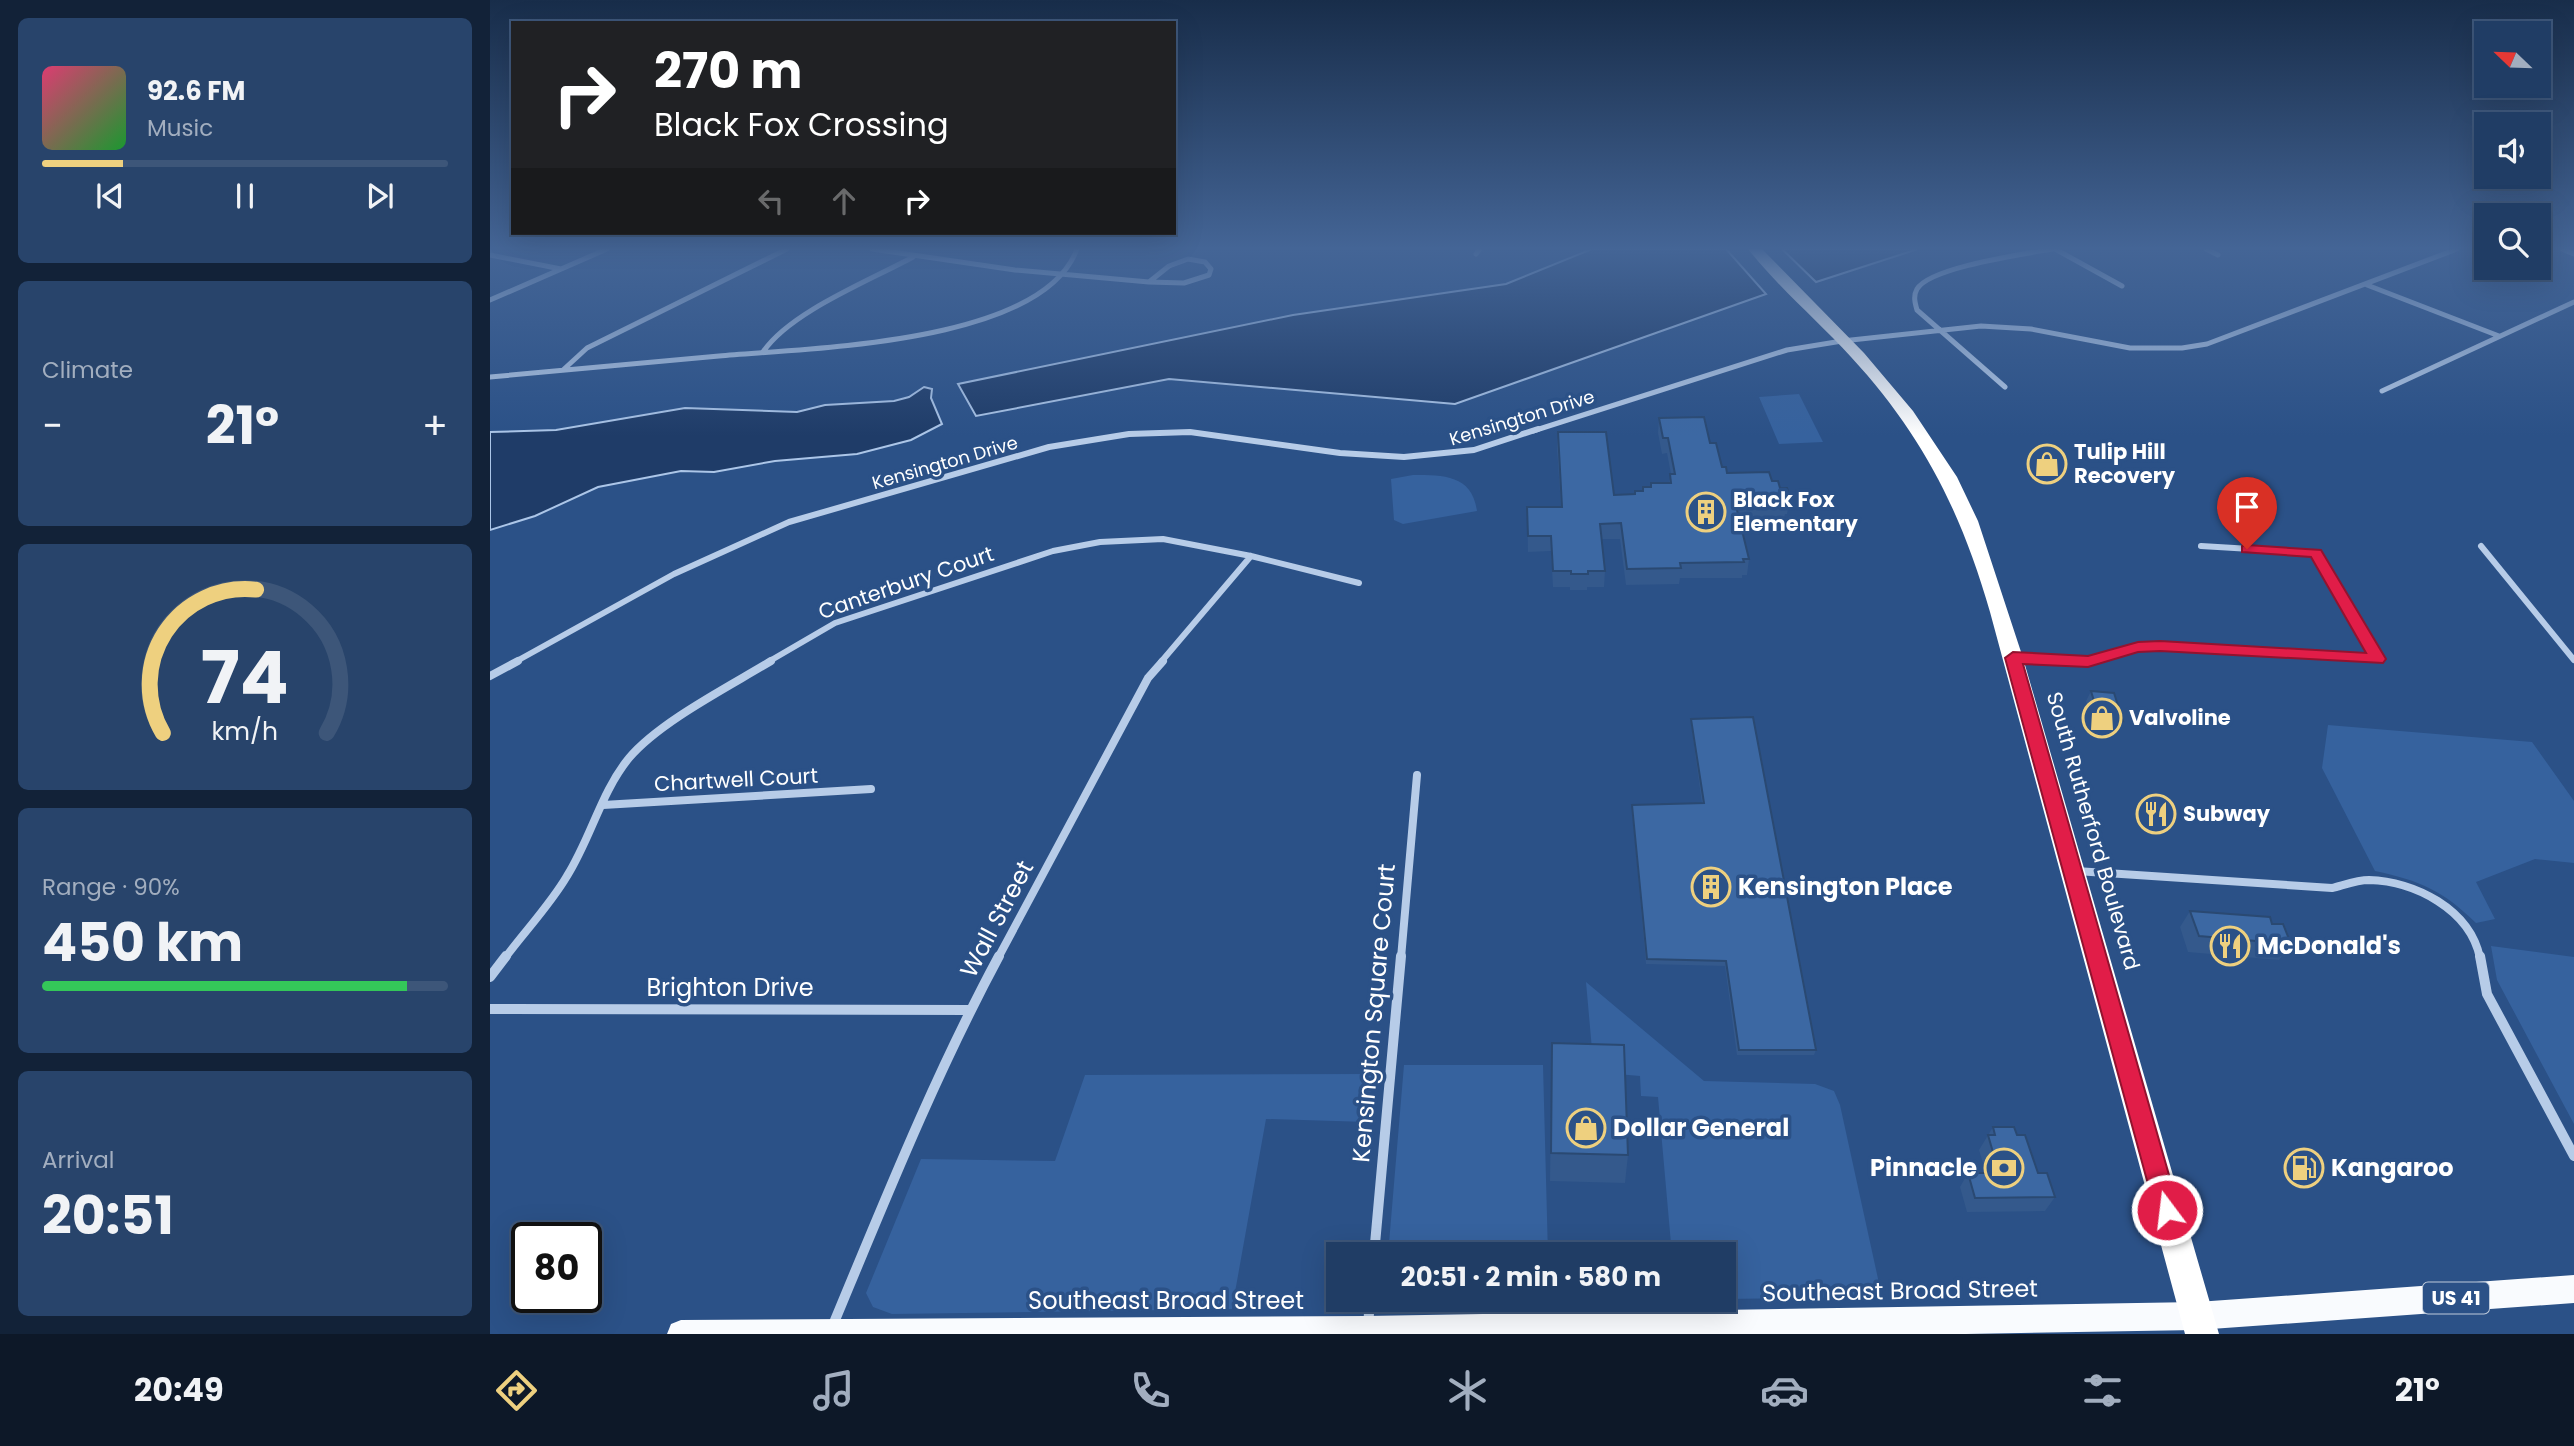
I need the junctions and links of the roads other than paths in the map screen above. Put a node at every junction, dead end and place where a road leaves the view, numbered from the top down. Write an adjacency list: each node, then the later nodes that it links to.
1 (662, 311): 13 (street)
2 (813, 311): 12 (street)
3 (1002, 311): 12 (street)
4 (1814, 311): 11 (highway, South Rutherford Boulevard)
5 (1918, 311): 9 (street)
6 (2295, 311): 9 (street, Kensington Drive)
7 (2434, 311): 10 (street)
8 (2554, 311): 10 (street)
9 (1937, 328): 11 (street, Kensington Drive); 15 (street)
10 (2499, 336): 16 (street)
11 (1842, 341): 21 (highway, South Rutherford Boulevard); 23 (street, Kensington Drive)
12 (763, 352): 13 (street)
13 (563, 370): 14 (street)
14 (490, 377)
15 (2005, 387)
16 (2382, 391)
17 (2201, 546): 21 (street)
18 (2481, 546): 22 (street)
19 (1251, 556): 20 (street, Canterbury Court); 26 (street, Canterbury Court); 30 (street, Wall Street)
20 (1359, 583)
21 (2013, 658): 27 (highway, South Rutherford Boulevard)
22 (2574, 660)
23 (490, 676)
24 (1417, 775): 32 (street, Kensington Square Court)
25 (871, 789): 26 (street, Chartwell Court)
26 (603, 805): 28 (street, Canterbury Court)
27 (2073, 871): 31 (street); 35 (highway, South Rutherford Boulevard)
28 (490, 977)
29 (490, 1009): 30 (street, Brighton Drive)
30 (970, 1010): 37 (street, Wall Street)
31 (2574, 1156)
32 (1375, 1242)
33 (2574, 1289): 35 (main road, Southeast Broad Street / US 41)
34 (1369, 1312): 36 (street)
35 (2199, 1325): 36 (main road, Southeast Broad Street / US 41)
36 (1367, 1330): 37 (main road, Southeast Broad Street / US 41)
37 (830, 1332): 38 (main road, Southeast Broad Street / US 41)
38 (681, 1334)

